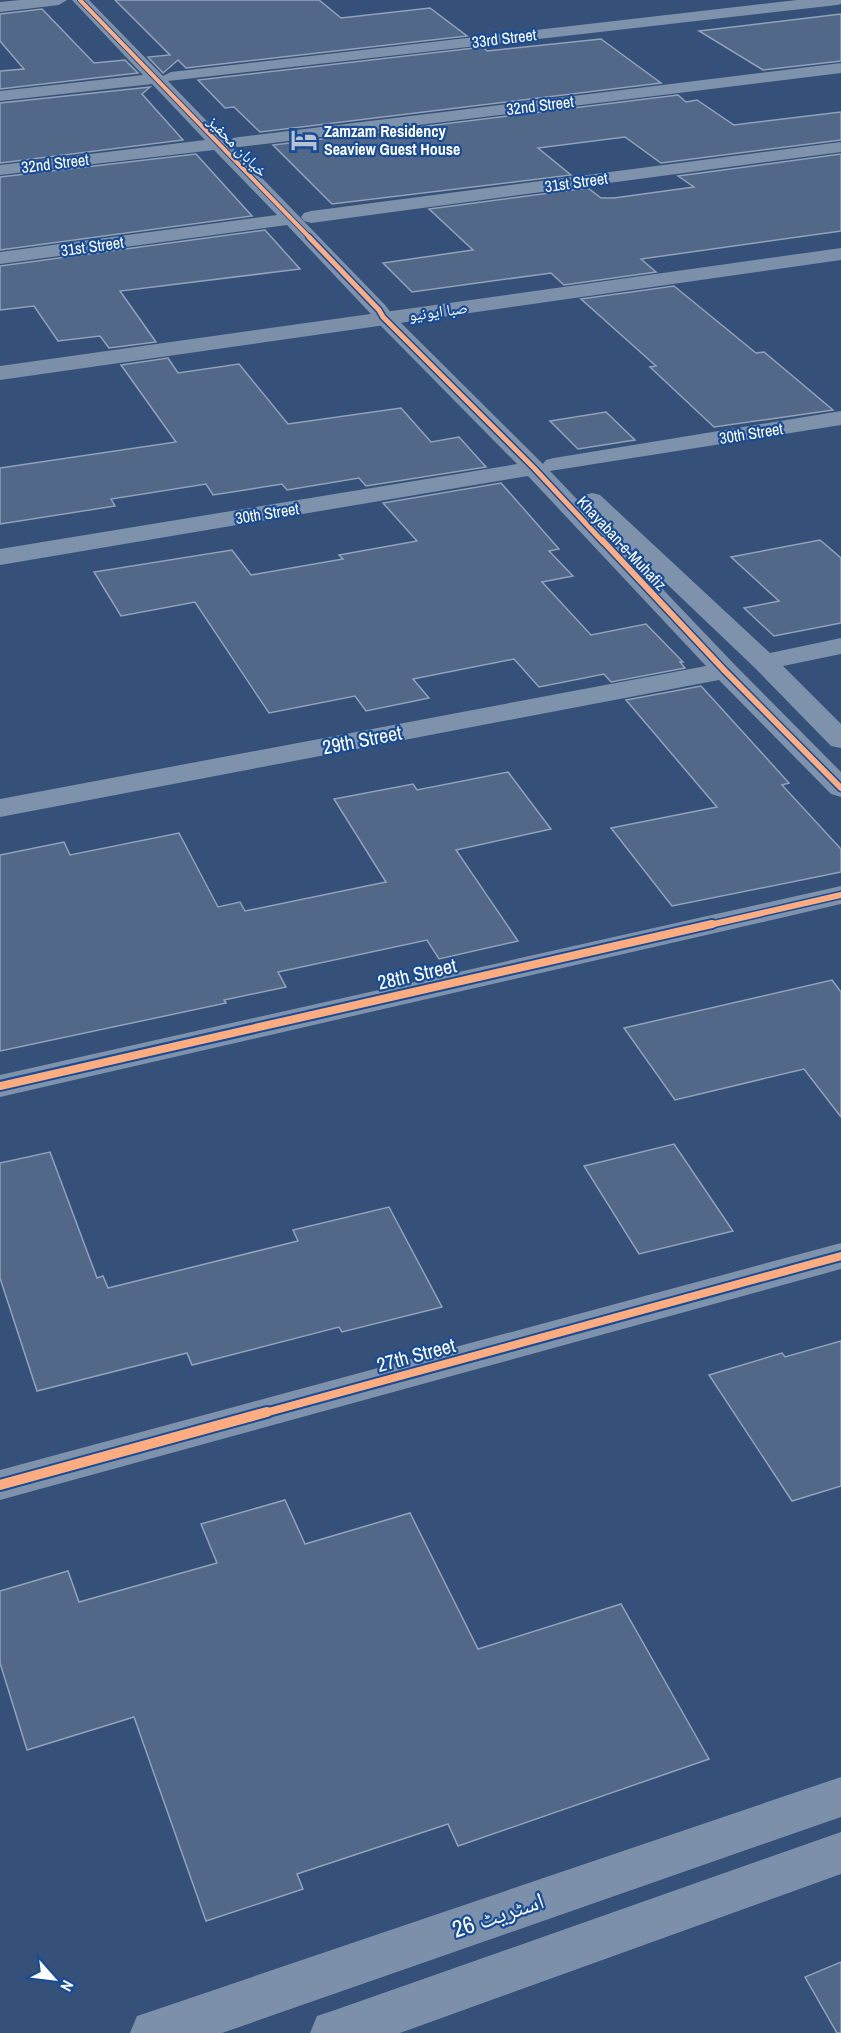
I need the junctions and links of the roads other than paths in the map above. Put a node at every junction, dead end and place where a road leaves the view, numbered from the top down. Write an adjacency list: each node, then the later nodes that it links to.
1 (59, 0): 6 (street)
2 (80, 0): 9 (street)
3 (97, 0): 9 (street, Khayaban-e-Muhafiz)
4 (837, 0): 7 (street, 33rd Street)
5 (648, 5): 7 (street)
6 (0, 7)
7 (671, 19): 9 (street, 33rd Street)
8 (841, 68): 12 (street, 32nd Street)
9 (163, 78): 10 (street, 33rd Street); 11 (street, Khayaban-e-Muhafiz)
10 (0, 96)
11 (190, 105): 12 (street, Khayaban-e-Muhafiz); 13 (street, خیابان محفیز)
12 (239, 142): 16 (street, Khayaban-e-Muhafiz)
13 (216, 144): 15 (street, 32nd Street); 16 (street, خیابان محفیز)
14 (841, 147): 16 (street, 31st Street)
15 (0, 170)
16 (301, 218): 19 (street, 31st Street); 20 (street, Khayaban-e-Muhafiz)
17 (841, 246): 20 (main road, صبا ایونیو)
18 (841, 254): 20 (main road, صبا ایونیو)
19 (0, 258)
20 (392, 313): 21 (main road, صبا ایونیو); 22 (main road, صبا ایونیو); 24 (street, Khayaban-e-Muhafiz)
21 (0, 364)
22 (0, 373)
23 (841, 418): 24 (street, 30th Street)
24 (544, 466): 25 (street, 30th Street); 27 (street, Khayaban-e-Muhafiz); 28 (street, Khayaban-e-Muhafiz)
25 (0, 557)
26 (841, 646): 27 (street)
27 (764, 662): 29 (street, Khayaban-e-Muhafiz)
28 (725, 671): 30 (street, Khayaban-e-Muhafiz); 31 (street, 29th Street)
29 (841, 740)
30 (841, 788)
31 (0, 808)
32 (841, 895): 33 (street, 28th Street)
33 (0, 1086)
34 (841, 1256): 35 (street, 27th Street)
35 (0, 1485)
36 (841, 1797): 38 (main road, اسٹریٹ 26)
37 (841, 1853): 39 (main road)
38 (155, 2033)
39 (335, 2033)

